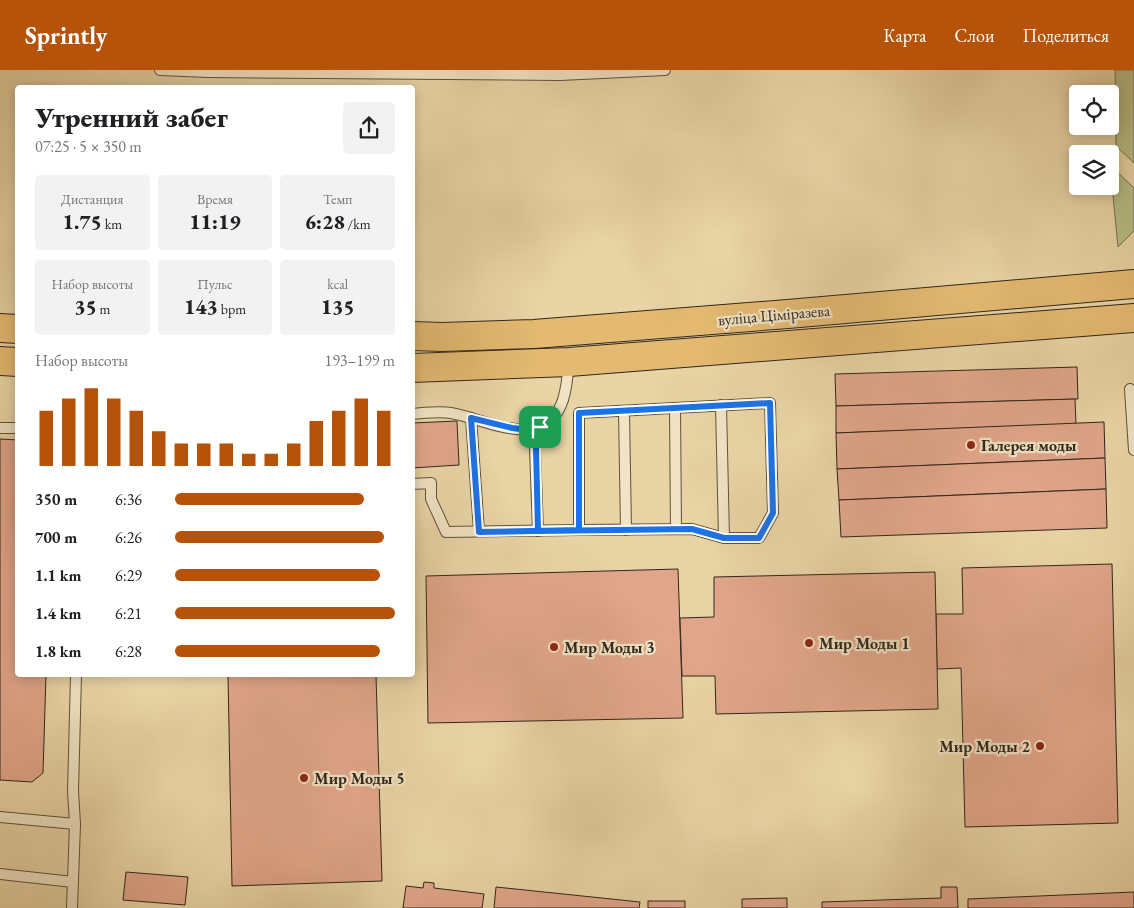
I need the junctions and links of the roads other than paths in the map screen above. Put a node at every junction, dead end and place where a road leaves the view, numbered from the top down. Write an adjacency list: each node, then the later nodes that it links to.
1 (160, 70): 3 (lane)
2 (665, 70): 3 (lane)
3 (560, 72)
4 (1134, 284): 8 (main road, вуліца Ціміразева)
5 (1134, 318): 11 (main road, вуліца Ціміразева)
6 (0, 328): 7 (main road)
7 (15, 329)
8 (415, 336)
9 (0, 361): 10 (main road)
10 (15, 362)
11 (569, 362): 12 (main road, вуліца Ціміразева); 19 (lane)
12 (415, 368)
13 (1130, 389): 22 (lane)
14 (721, 405): 15 (lane); 29 (lane); 29 (lane)
15 (675, 408): 16 (lane); 24 (lane)
16 (624, 411): 25 (lane); 26 (lane)
17 (415, 414): 18 (lane)
18 (471, 418): 19 (lane); 28 (lane)
19 (540, 427): 27 (lane)
20 (0, 428): 21 (lane)
21 (15, 428)
22 (1134, 450)
23 (415, 484): 28 (lane)
24 (676, 529): 26 (lane); 29 (lane)
25 (579, 530): 26 (lane); 27 (lane)
26 (626, 530)
27 (538, 531): 28 (lane)
28 (479, 532)
29 (724, 538)
30 (76, 677): 32 (lane)
31 (0, 816): 32 (lane)
32 (75, 824): 34 (lane)
33 (0, 874): 34 (lane)
34 (73, 882): 35 (lane)
35 (72, 908)

